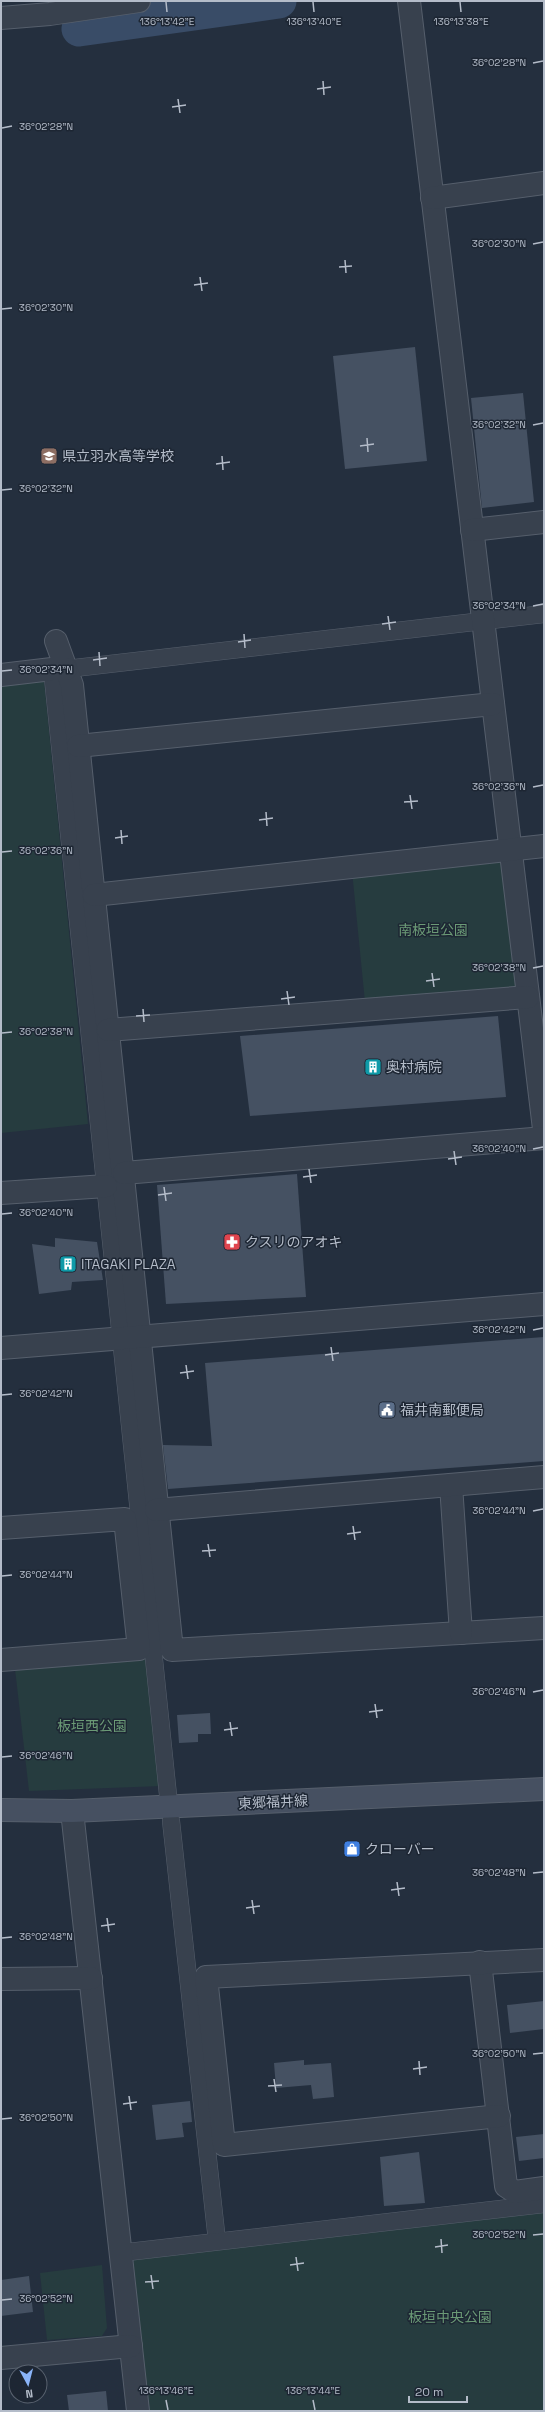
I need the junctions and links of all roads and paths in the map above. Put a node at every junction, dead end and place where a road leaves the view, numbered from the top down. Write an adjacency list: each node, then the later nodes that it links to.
1 (139, 1): 3 (street)
2 (409, 1): 5 (street)
3 (1, 18)
4 (544, 183): 5 (street)
5 (432, 198): 7 (street)
6 (544, 522): 7 (street)
7 (472, 530): 9 (street)
8 (544, 614): 9 (street)
9 (483, 621): 11 (street); 13 (street)
10 (56, 641): 11 (street)
11 (59, 669): 12 (street); 14 (street); 23 (street)
12 (1, 675)
13 (493, 704): 14 (street); 16 (street)
14 (78, 746): 17 (street)
15 (544, 846): 16 (street)
16 (511, 850): 17 (street); 18 (street)
17 (94, 895): 19 (street)
18 (528, 997): 19 (street); 20 (street)
19 (108, 1030): 22 (street)
20 (544, 1129)
21 (544, 1138): 22 (street)
22 (124, 1173): 26 (street)
23 (106, 1186): 24 (street); 26 (street)
24 (1, 1194)
25 (544, 1304): 26 (street)
26 (131, 1338): 27 (street); 30 (street); 36 (street)
27 (1, 1348)
28 (544, 1477): 29 (street)
29 (451, 1485): 30 (street); 33 (street)
30 (156, 1510): 33 (street)
31 (1, 1528): 34 (street)
32 (544, 1628): 33 (street)
33 (461, 1633)
34 (1, 1660)
35 (544, 1789): 38 (main road, 東郷福井線)
36 (168, 1795)
37 (1, 1810): 38 (main road, 東郷福井線)
38 (72, 1811): 42 (street)
39 (171, 1820): 47 (street)
40 (544, 1960): 41 (street)
41 (480, 1962): 44 (street); 44 (street)
42 (91, 1978): 43 (street); 49 (street)
43 (1, 1979)
44 (499, 2116): 45 (street)
45 (544, 2188)
46 (544, 2204): 47 (street)
47 (217, 2241): 48 (street)
48 (128, 2252)
49 (131, 2346): 50 (street); 51 (street)
50 (1, 2358)
51 (138, 2411)

